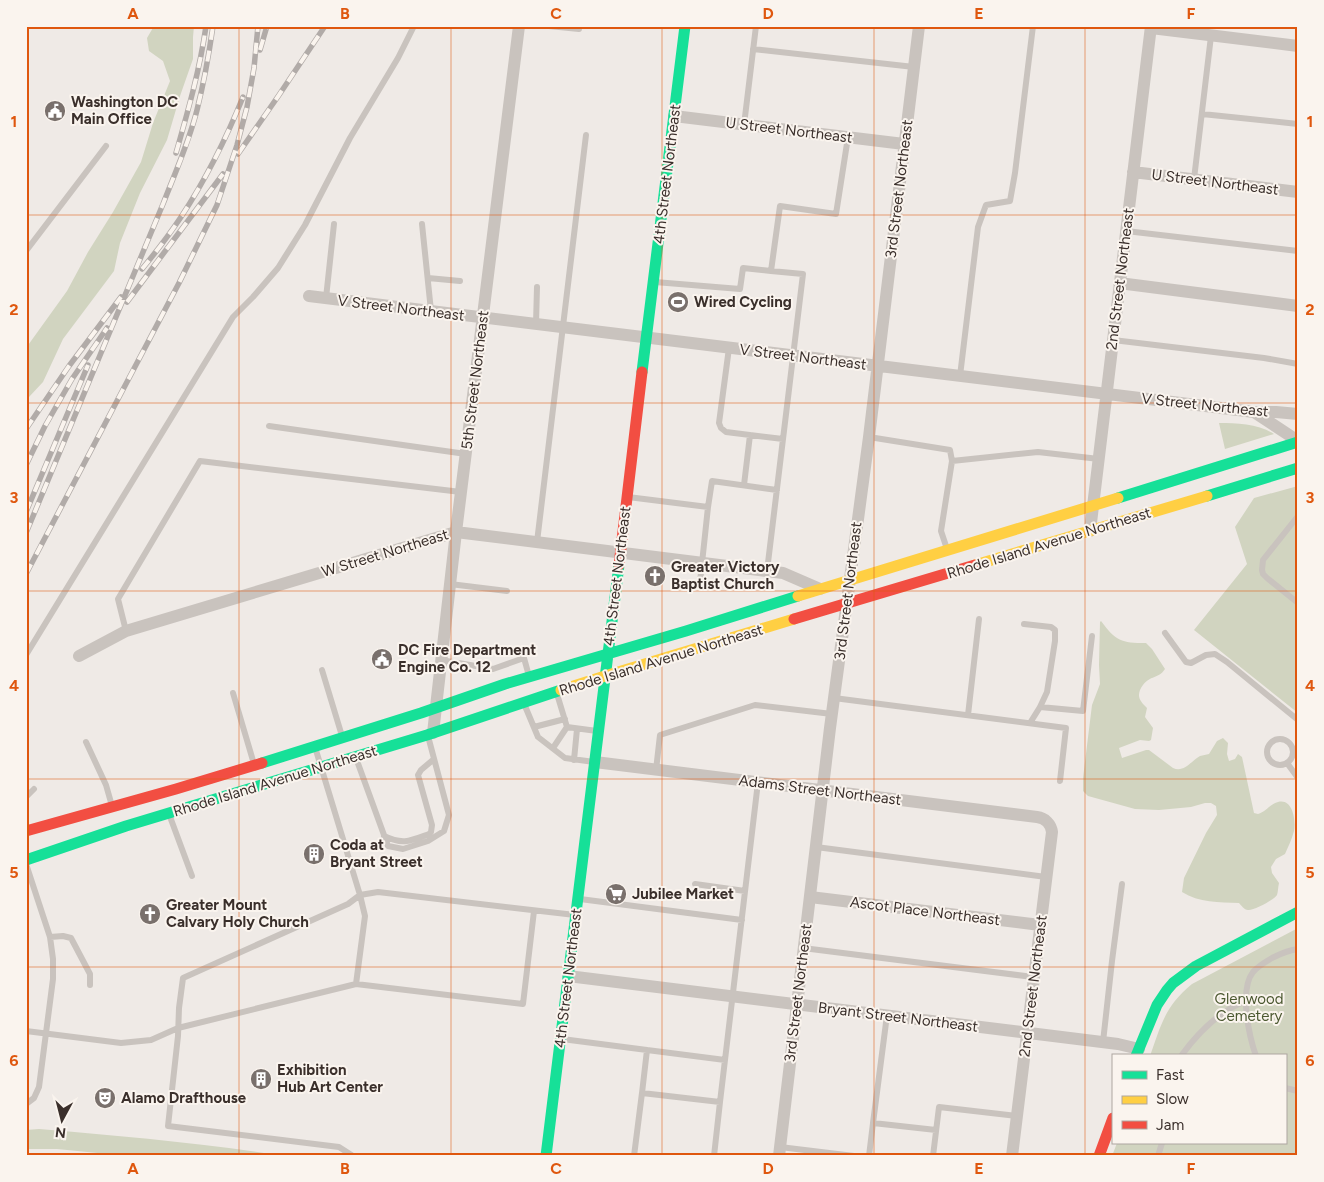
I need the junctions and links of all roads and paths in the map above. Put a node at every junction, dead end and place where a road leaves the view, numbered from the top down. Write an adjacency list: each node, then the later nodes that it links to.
1 (414, 26): 89 (lane)
2 (519, 26): 40 (street, 5th Street Northeast)
3 (549, 26): 9 (lane)
4 (685, 26): 15 (main road, 4th Street Northeast)
5 (756, 26): 12 (lane)
6 (919, 26): 13 (street, 3rd Street Northeast)
7 (1033, 26): 49 (lane)
8 (1151, 27): 10 (street); 22 (street, 2nd Street Northeast)
9 (579, 29)
10 (1211, 36): 11 (street); 14 (lane)
11 (1298, 46)
12 (754, 49): 13 (lane); 17 (lane)
13 (914, 67): 20 (street, 3rd Street Northeast)
14 (1202, 114): 16 (lane); 23 (lane)
15 (674, 116): 17 (street, U Street Northeast); 33 (main road, 4th Street Northeast)
16 (1298, 124)
17 (744, 125): 19 (street, U Street Northeast)
18 (586, 134): 42 (lane)
19 (848, 137): 20 (street, U Street Northeast); 30 (lane)
20 (904, 144): 48 (street, 3rd Street Northeast)
21 (106, 146): 28 (lane)
22 (1133, 172): 23 (street, U Street Northeast); 27 (street, 2nd Street Northeast)
23 (1194, 179): 24 (street, U Street Northeast)
24 (1298, 192)
25 (334, 224): 37 (lane)
26 (422, 224): 31 (lane)
27 (1126, 231): 29 (lane); 34 (street, 2nd Street Northeast)
28 (26, 251)
29 (1298, 252)
30 (772, 271): 33 (lane); 46 (lane)
31 (428, 278): 32 (lane); 39 (lane)
32 (460, 281)
33 (653, 282): 43 (main road, 4th Street Northeast)
34 (1119, 283): 38 (street); 44 (street, 2nd Street Northeast)
35 (537, 287): 41 (lane)
36 (309, 296): 37 (street, V Street Northeast)
37 (326, 298): 39 (street, V Street Northeast)
38 (1298, 306)
39 (431, 311): 40 (street, V Street Northeast)
40 (483, 318): 41 (street, V Street Northeast); 58 (street, 5th Street Northeast)
41 (536, 324): 42 (street, V Street Northeast)
42 (563, 327): 43 (street, V Street Northeast); 71 (lane)
43 (646, 338): 45 (street, V Street Northeast); 65 (main road, 4th Street Northeast)
44 (1112, 340): 47 (lane); 50 (street, 2nd Street Northeast)
45 (729, 348): 46 (street, V Street Northeast); 54 (lane)
46 (794, 356): 48 (street, V Street Northeast); 56 (lane)
47 (1298, 364)
48 (877, 366): 49 (street, V Street Northeast); 55 (street, 3rd Street Northeast)
49 (960, 376): 50 (street, V Street Northeast)
50 (1106, 394): 51 (street, V Street Northeast); 59 (street, 2nd Street Northeast)
51 (1254, 412): 52 (street, V Street Northeast); 57 (street)
52 (1298, 414)
53 (269, 426): 58 (lane)
54 (750, 435): 56 (lane); 62 (lane)
55 (869, 437): 60 (lane); 76 (street, 3rd Street Northeast)
56 (784, 439): 63 (lane)
57 (1298, 441): 66 (main road, Rhode Island Avenue Northeast)
58 (466, 454): 64 (street, 5th Street Northeast)
59 (1099, 459): 60 (lane); 66 (street, 2nd Street Northeast)
60 (952, 461): 72 (lane)
61 (1298, 468): 69 (main road, Rhode Island Avenue Northeast)
62 (744, 485): 63 (lane); 67 (lane)
63 (777, 490): 75 (lane)
64 (461, 492): 70 (street, 5th Street Northeast); 85 (lane)
65 (627, 497): 67 (lane); 73 (main road, 4th Street Northeast)
66 (1093, 506): 69 (street, 2nd Street Northeast); 72 (main road, Rhode Island Avenue Northeast)
67 (708, 507): 74 (lane)
68 (1298, 516): 82 (lane)
69 (1090, 531): 81 (main road, Rhode Island Avenue Northeast)
70 (456, 532): 71 (street, W Street Northeast); 78 (street, 5th Street Northeast); 85 (street, W Street Northeast)
71 (537, 542): 73 (street, W Street Northeast)
72 (948, 550): 76 (main road, Rhode Island Avenue Northeast)
73 (620, 552): 74 (street, W Street Northeast); 88 (main road, 4th Street Northeast)
74 (702, 562): 75 (street, W Street Northeast); 77 (lane)
75 (767, 571): 79 (street, W Street Northeast)
76 (849, 580): 79 (main road, Rhode Island Avenue Northeast); 81 (street, 3rd Street Northeast)
77 (700, 582)
78 (450, 584): 80 (lane); 91 (street, 5th Street Northeast)
79 (820, 589): 88 (main road, Rhode Island Avenue Northeast)
80 (507, 592)
81 (846, 603): 93 (main road, Rhode Island Avenue Northeast); 98 (street, 3rd Street Northeast)
82 (1298, 603)
83 (979, 619): 103 (lane)
84 (1024, 624): 101 (lane)
85 (126, 631): 90 (street, W Street Northeast)
86 (1165, 633): 105 (lane)
87 (1092, 636): 101 (lane)
88 (608, 654): 93 (main road, 4th Street Northeast); 94 (main road, Rhode Island Avenue Northeast)
89 (26, 655)
90 (80, 656)
91 (441, 660): 95 (lane); 100 (street, 5th Street Northeast)
92 (322, 670): 112 (lane)
93 (605, 676): 96 (main road, Rhode Island Avenue Northeast); 110 (main road, 4th Street Northeast)
94 (529, 677): 95 (main road, Rhode Island Avenue Northeast); 95 (lane)
95 (496, 678): 100 (main road, Rhode Island Avenue Northeast)
96 (557, 692): 99 (main road, Rhode Island Avenue Northeast); 104 (lane)
97 (233, 693): 121 (lane)
98 (834, 698): 102 (street, 3rd Street Northeast); 103 (lane)
99 (524, 703): 107 (lane); 111 (main road, Rhode Island Avenue Northeast)
100 (436, 708): 111 (street, 5th Street Northeast); 112 (main road, Rhode Island Avenue Northeast)
101 (1040, 708): 106 (lane)
102 (832, 714): 123 (lane); 128 (street, 3rd Street Northeast)
103 (968, 715): 106 (lane)
104 (565, 719): 107 (lane); 108 (lane)
105 (1298, 720)
106 (1030, 723): 125 (lane)
107 (534, 727): 115 (lane)
108 (567, 727): 109 (lane); 115 (lane)
109 (577, 729): 110 (lane); 118 (lane)
110 (598, 731): 119 (main road, 4th Street Northeast)
111 (430, 734): 116 (main road, Rhode Island Avenue Northeast); 117 (lane)
112 (342, 738): 114 (main road, Rhode Island Avenue Northeast)
113 (86, 742): 130 (lane)
114 (315, 746): 121 (main road, Rhode Island Avenue Northeast); 122 (lane)
115 (553, 748): 118 (lane)
116 (356, 757): 122 (main road, Rhode Island Avenue Northeast); 134 (lane)
117 (434, 759): 134 (lane); 134 (lane)
118 (574, 760): 119 (lane)
119 (595, 762): 123 (street, Adams Street Northeast); 145 (main road, 4th Street Northeast)
120 (1287, 763): 120 (lane); 124 (lane)
121 (254, 765): 130 (main road, Rhode Island Avenue Northeast)
122 (321, 767): 131 (main road, Rhode Island Avenue Northeast); 143 (lane)
123 (656, 770): 126 (street, Adams Street Northeast)
124 (1298, 778)
125 (1060, 781)
126 (758, 782): 128 (street, Adams Street Northeast); 142 (lane)
127 (34, 789): 129 (lane)
128 (823, 790): 132 (street, Adams Street Northeast); 135 (street, 3rd Street Northeast)
129 (26, 797)
130 (112, 807): 133 (main road, Rhode Island Avenue Northeast)
131 (169, 813): 136 (main road, Rhode Island Avenue Northeast); 138 (lane)
132 (1045, 820): 139 (street, 2nd Street Northeast)
133 (27, 829)
134 (384, 836)
135 (816, 847): 139 (lane); 144 (street, 3rd Street Northeast)
136 (26, 860)
137 (26, 864): 151 (lane)
138 (192, 876)
139 (1046, 877): 150 (street, 2nd Street Northeast)
140 (695, 884): 142 (lane)
141 (1122, 884): 167 (lane)
142 (746, 891): 149 (lane)
143 (360, 895): 146 (lane); 156 (lane); 162 (lane)
144 (810, 897): 150 (street, Ascot Place Northeast); 152 (street, 3rd Street Northeast)
145 (578, 899): 148 (main road, 4th Street Northeast); 149 (lane)
146 (534, 911): 148 (lane); 156 (lane)
147 (1298, 912): 169 (main road)
148 (576, 916): 154 (main road, 4th Street Northeast)
149 (742, 920): 158 (lane)
150 (1040, 925): 155 (street, 2nd Street Northeast)
151 (50, 937): 157 (lane); 165 (lane)
152 (803, 948): 155 (lane); 160 (street, 3rd Street Northeast)
153 (1298, 950): 159 (lane)
154 (568, 976): 158 (street, Bryant Street Northeast); 166 (main road, 4th Street Northeast)
155 (1034, 977): 164 (street, 2nd Street Northeast)
156 (356, 984): 162 (lane)
157 (90, 985)
158 (733, 996): 160 (street, Bryant Street Northeast); 172 (lane)
159 (1246, 1001): 170 (lane); 171 (lane)
160 (797, 1004): 161 (street, Bryant Street Northeast); 181 (street, 3rd Street Northeast)
161 (887, 1016): 164 (street, Bryant Street Northeast); 178 (lane)
162 (178, 1028): 165 (lane); 182 (lane)
163 (26, 1031): 165 (lane)
164 (1027, 1033): 167 (street, Bryant Street Northeast); 176 (street, 2nd Street Northeast)
165 (46, 1034): 175 (lane)
166 (560, 1039): 168 (lane); 183 (main road, 4th Street Northeast)
167 (1103, 1042): 169 (street, Bryant Street Northeast)
168 (647, 1050): 172 (lane); 173 (lane)
169 (1138, 1052)
170 (1183, 1054)
171 (1255, 1054)
172 (725, 1060): 174 (lane)
173 (642, 1093): 174 (lane); 184 (lane)
174 (720, 1102): 185 (lane)
175 (26, 1104)
176 (1017, 1116): 179 (lane); 189 (street, 2nd Street Northeast)
177 (1112, 1121): 190 (main road)
178 (873, 1123): 179 (lane); 187 (lane)
179 (936, 1130): 188 (lane)
180 (1162, 1144): 191 (lane)
181 (779, 1151): 186 (lane)
182 (353, 1156)
183 (546, 1156)
184 (634, 1156)
185 (714, 1156)
186 (854, 1156)
187 (870, 1156)
188 (933, 1156)
189 (1012, 1156)
190 (1099, 1156)
191 (1158, 1156)

